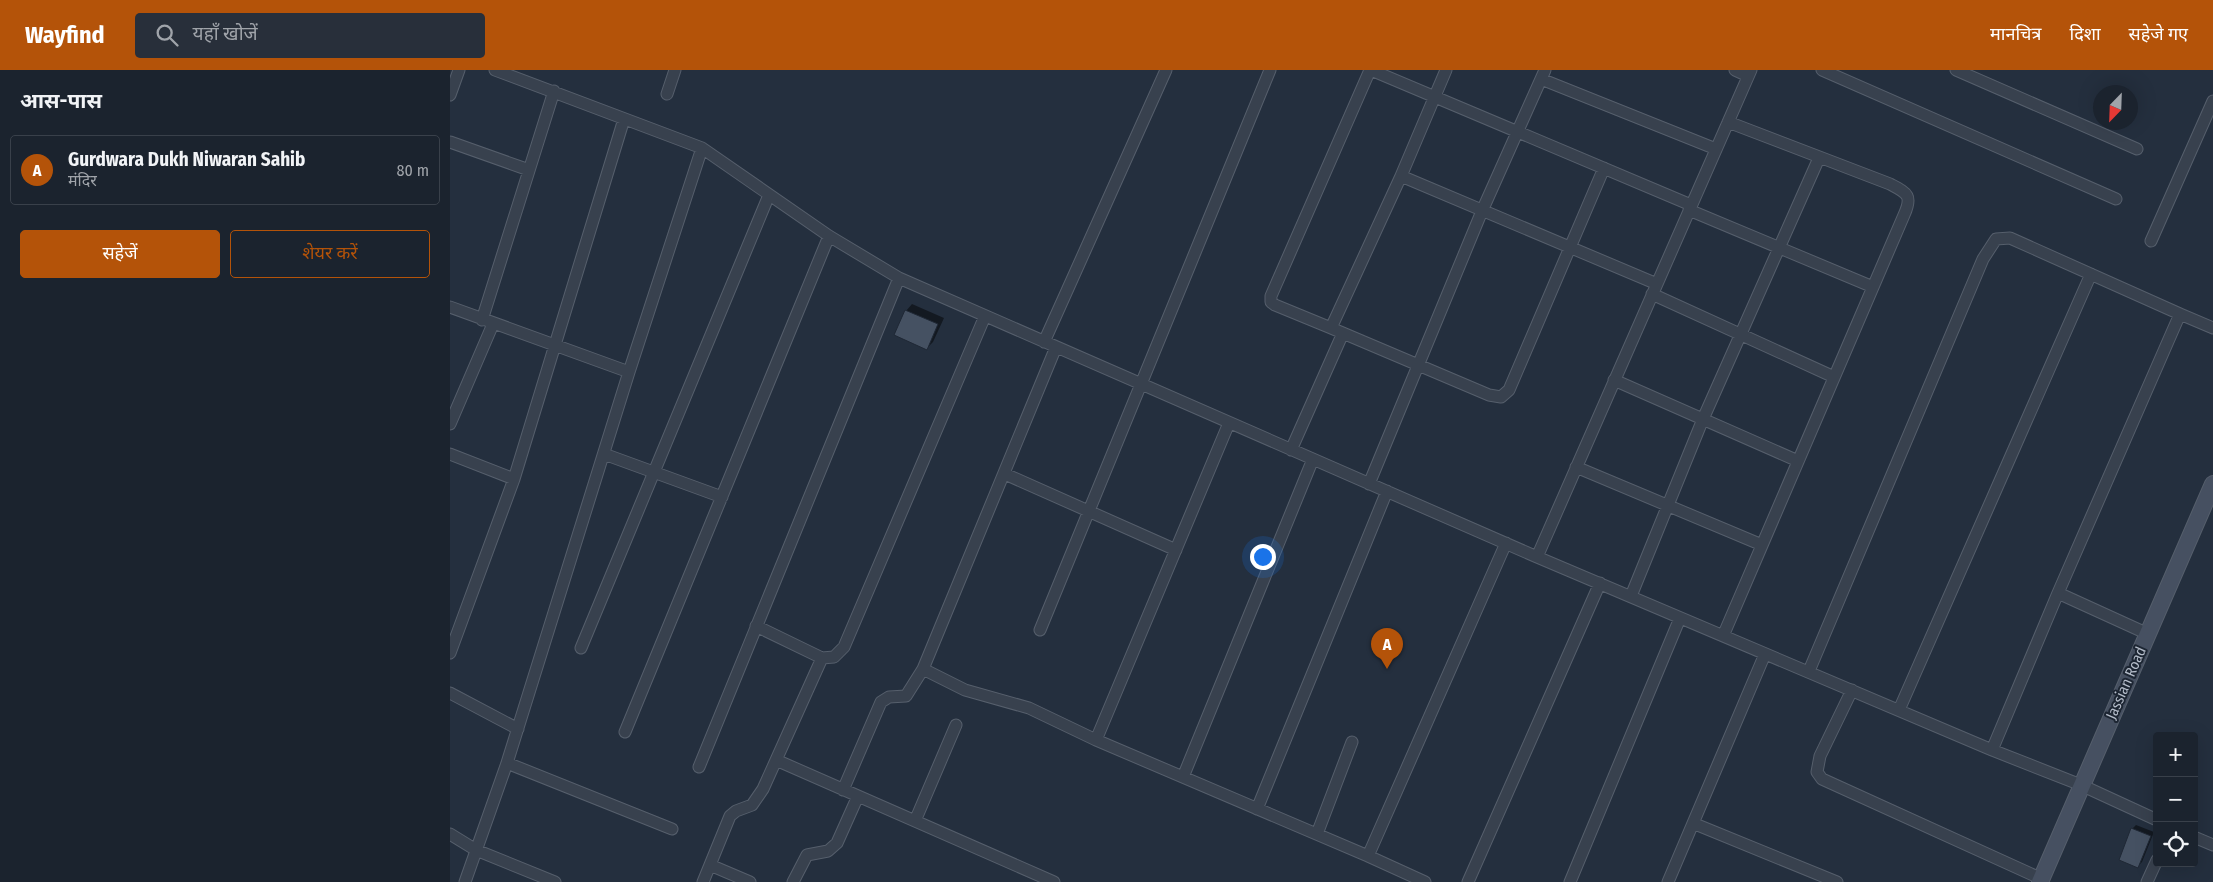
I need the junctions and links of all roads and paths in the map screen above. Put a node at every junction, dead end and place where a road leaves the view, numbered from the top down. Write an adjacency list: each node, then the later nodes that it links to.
1 (458, 70): 15 (street)
2 (495, 70): 13 (street)
3 (675, 70): 14 (street)
4 (1166, 70): 49 (street)
5 (1270, 70): 56 (street)
6 (1371, 70): 16 (street); 45 (street)
7 (1446, 70): 16 (street)
8 (1735, 70): 11 (street)
9 (1822, 70): 30 (street)
10 (1956, 70): 24 (street)
11 (1750, 73): 19 (street)
12 (1543, 75): 20 (street); 23 (street)
13 (554, 91): 18 (street); 27 (street)
14 (667, 94)
15 (450, 95)
16 (1434, 97): 20 (street); 28 (street)
17 (2213, 101): 34 (street)
18 (624, 119): 22 (street); 50 (street)
19 (1728, 122): 23 (street); 25 (street)
20 (1518, 132): 26 (street); 32 (street)
21 (450, 142): 27 (street)
22 (702, 148): 29 (street); 53 (street)
23 (1716, 149): 31 (street)
24 (2137, 149)
25 (1819, 158): 36 (street); 39 (street)
26 (1604, 168): 31 (street); 35 (street)
27 (530, 170): 44 (street)
28 (1401, 176): 32 (street); 45 (street)
29 (769, 195): 33 (street); 66 (street)
30 (2116, 198)
31 (1690, 208): 36 (street); 40 (street)
32 (1482, 211): 35 (street); 52 (street)
33 (829, 236): 38 (street); 72 (street)
34 (2151, 241)
35 (1570, 247): 40 (street); 52 (street)
36 (1779, 248): 39 (street); 48 (street)
37 (2091, 274): 42 (street); 92 (street); 95 (street)
38 (899, 278): 43 (street); 83 (street)
39 (1873, 287): 54 (street)
40 (1654, 289): 48 (street); 55 (street)
41 (450, 307): 44 (street)
42 (2180, 314): 46 (street); 80 (street)
43 (985, 316): 49 (street); 90 (street)
44 (488, 322): 50 (street); 59 (street)
45 (1331, 328): 47 (street)
46 (2213, 328)
47 (1343, 333): 52 (street); 60 (street)
48 (1741, 334): 54 (street); 57 (street)
49 (1044, 342): 51 (street)
50 (554, 346): 53 (street); 68 (street)
51 (1056, 348): 56 (street); 67 (street)
52 (1417, 364): 69 (street)
53 (629, 372): 62 (street)
54 (1834, 377): 64 (street)
55 (1614, 380): 57 (street); 65 (street)
56 (1140, 384): 58 (street); 74 (street)
57 (1703, 419): 64 (street); 73 (street)
58 (1229, 423): 60 (street); 77 (street)
59 (450, 424)
60 (1291, 450): 63 (street)
61 (450, 454): 68 (street)
62 (604, 454): 66 (street); 97 (street)
63 (1313, 459): 69 (street); 105 (street)
64 (1798, 461): 76 (street)
65 (1576, 467): 73 (street); 78 (street)
66 (653, 472): 72 (street); 87 (street)
67 (1005, 474): 74 (street); 91 (street)
68 (514, 479): 88 (street)
69 (1369, 484): 71 (street)
70 (2213, 484): 85 (street, Jassian Road)
71 (1387, 491): 75 (street); 109 (street)
72 (722, 497): 98 (street)
73 (1669, 506): 76 (street); 81 (street)
74 (1089, 512): 77 (street); 84 (street)
75 (1506, 543): 78 (street); 119 (street)
76 (1762, 545): 86 (street)
77 (1176, 550): 99 (street)
78 (1536, 556): 79 (street)
79 (1600, 583): 81 (street); 131 (street)
80 (2058, 592): 85 (street); 101 (street)
81 (1631, 596): 82 (street)
82 (1680, 618): 86 (street); 132 (street)
83 (756, 626): 90 (street); 104 (street)
84 (1040, 630)
85 (2148, 634): 106 (street, Jassian Road)
86 (1723, 636): 89 (street)
87 (581, 648)
88 (450, 653)
89 (1765, 654): 92 (street); 112 (street)
90 (822, 658): 102 (street)
91 (923, 669): 99 (street); 107 (street)
92 (1809, 671): 93 (street)
93 (1852, 690): 95 (street); 123 (street)
94 (450, 693): 97 (street)
95 (1899, 710): 101 (street)
96 (956, 724): 111 (street)
97 (518, 729): 103 (street)
98 (625, 732)
99 (1096, 740): 105 (street)
100 (1352, 742): 115 (street)
101 (1992, 750): 106 (street)
102 (776, 760): 107 (street); 120 (street)
103 (507, 763): 113 (street); 118 (street)
104 (700, 766)
105 (1183, 777): 109 (street)
106 (2081, 785): 110 (street); 123 (street, Jassian Road)
107 (843, 790): 108 (street)
108 (858, 796): 111 (street); 128 (street)
109 (1257, 809): 115 (street)
110 (2153, 818)
111 (915, 820): 122 (street)
112 (1695, 824): 133 (street); 134 (street)
113 (672, 829)
114 (450, 834): 118 (street)
115 (1317, 834): 119 (street)
116 (2198, 839): 117 (street)
117 (2213, 845)
118 (476, 850): 124 (street); 125 (street)
119 (1368, 856): 130 (street)
120 (710, 865): 126 (street); 127 (street)
121 (2154, 867): 135 (street)
122 (1031, 877): 129 (street)
123 (2041, 880)
124 (465, 882)
125 (555, 882)
126 (704, 882)
127 (750, 882)
128 (793, 882)
129 (1054, 882)
130 (1425, 882)
131 (1468, 882)
132 (1570, 882)
133 (1668, 882)
134 (1837, 882)
135 (2147, 882)

